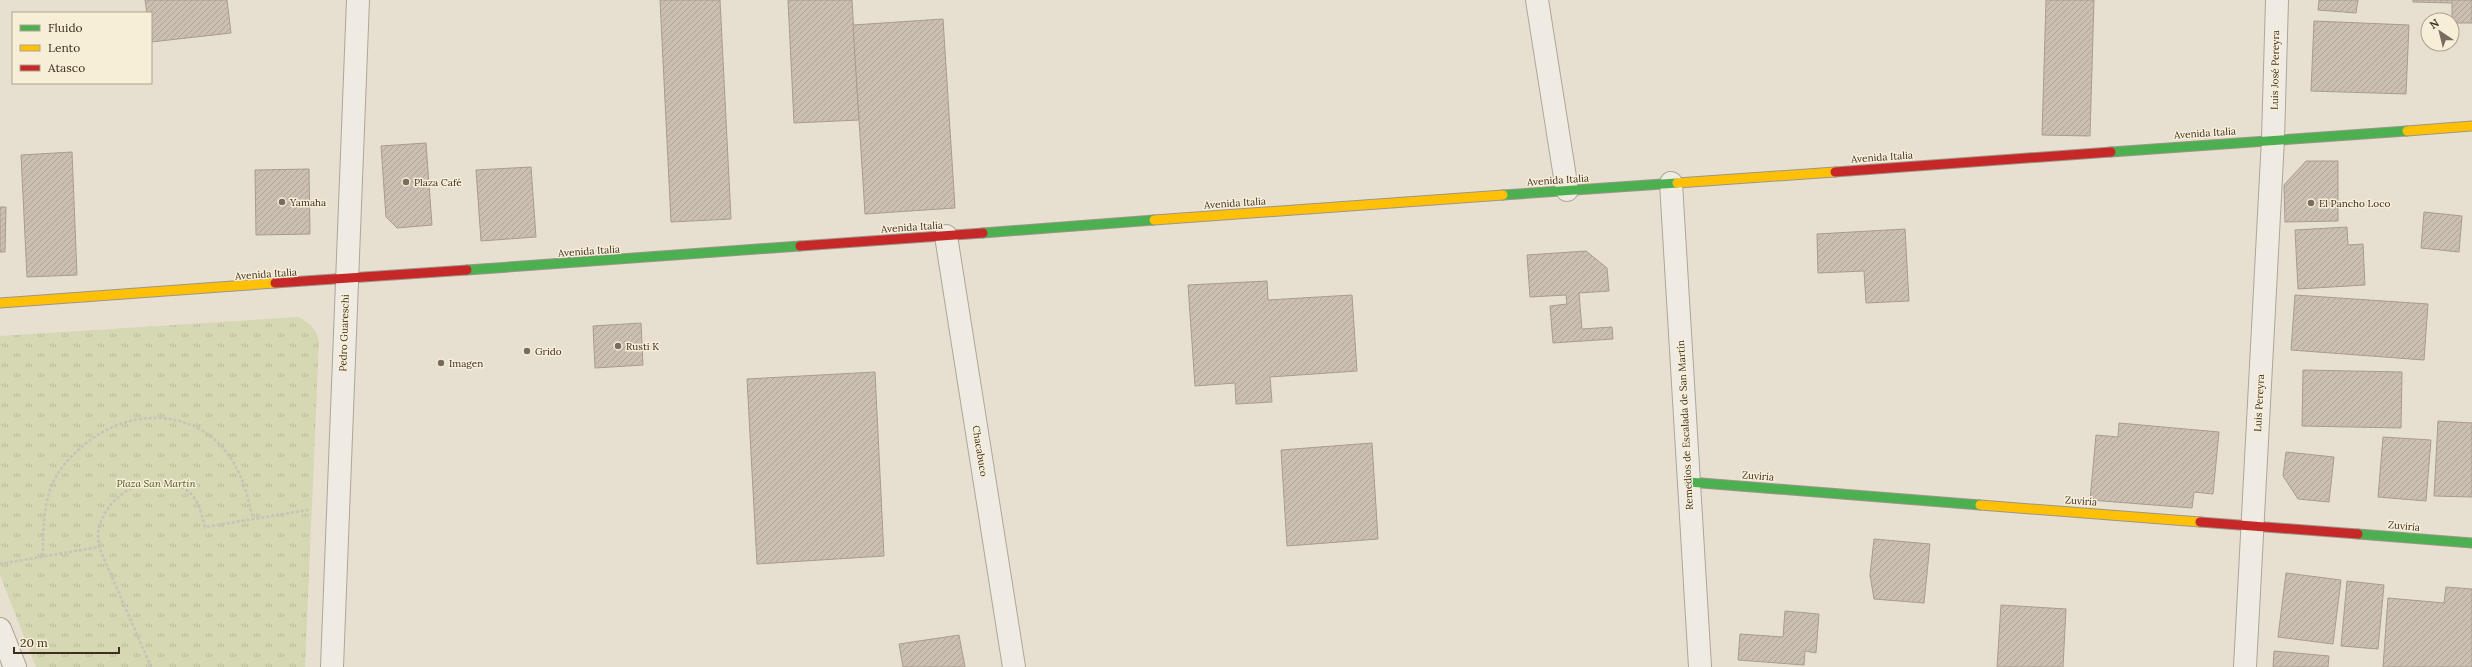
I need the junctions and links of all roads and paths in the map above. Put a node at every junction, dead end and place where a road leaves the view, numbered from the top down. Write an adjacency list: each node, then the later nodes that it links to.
1 (358, 0): 9 (street, Pedro Guareschi)
2 (1537, 0): 7 (street)
3 (2277, 0): 5 (street, Luis José Pereyra)
4 (2472, 126): 5 (street, Avenida Italia)
5 (2273, 140): 6 (street, Avenida Italia); 14 (street, Luis Pereyra)
6 (1671, 184): 7 (street, Avenida Italia); 11 (street, Remedios de Escalada de San Martín)
7 (1567, 190): 8 (street, Avenida Italia)
8 (946, 236): 9 (street, Avenida Italia); 23 (street, Chacabuco)
9 (346, 279): 10 (street, Avenida Italia); 12 (street, Pedro Guareschi)
10 (0, 303)
11 (1689, 482): 14 (street, Zuviría); 24 (street, Remedios de Escalada de San Martín)
12 (338, 505): 13 (path); 22 (street, Pedro Guareschi)
13 (253, 519): 16 (path); 17 (path)
14 (2252, 525): 15 (street, Zuviría); 25 (street, Luis Pereyra)
15 (2472, 543)
16 (99, 547): 17 (path); 21 (path)
17 (43, 556): 18 (path)
18 (0, 564)
19 (0, 629): 20 (street)
20 (15, 667)
21 (151, 667)
22 (332, 667)
23 (1014, 667)
24 (1700, 667)
25 (2245, 667)

